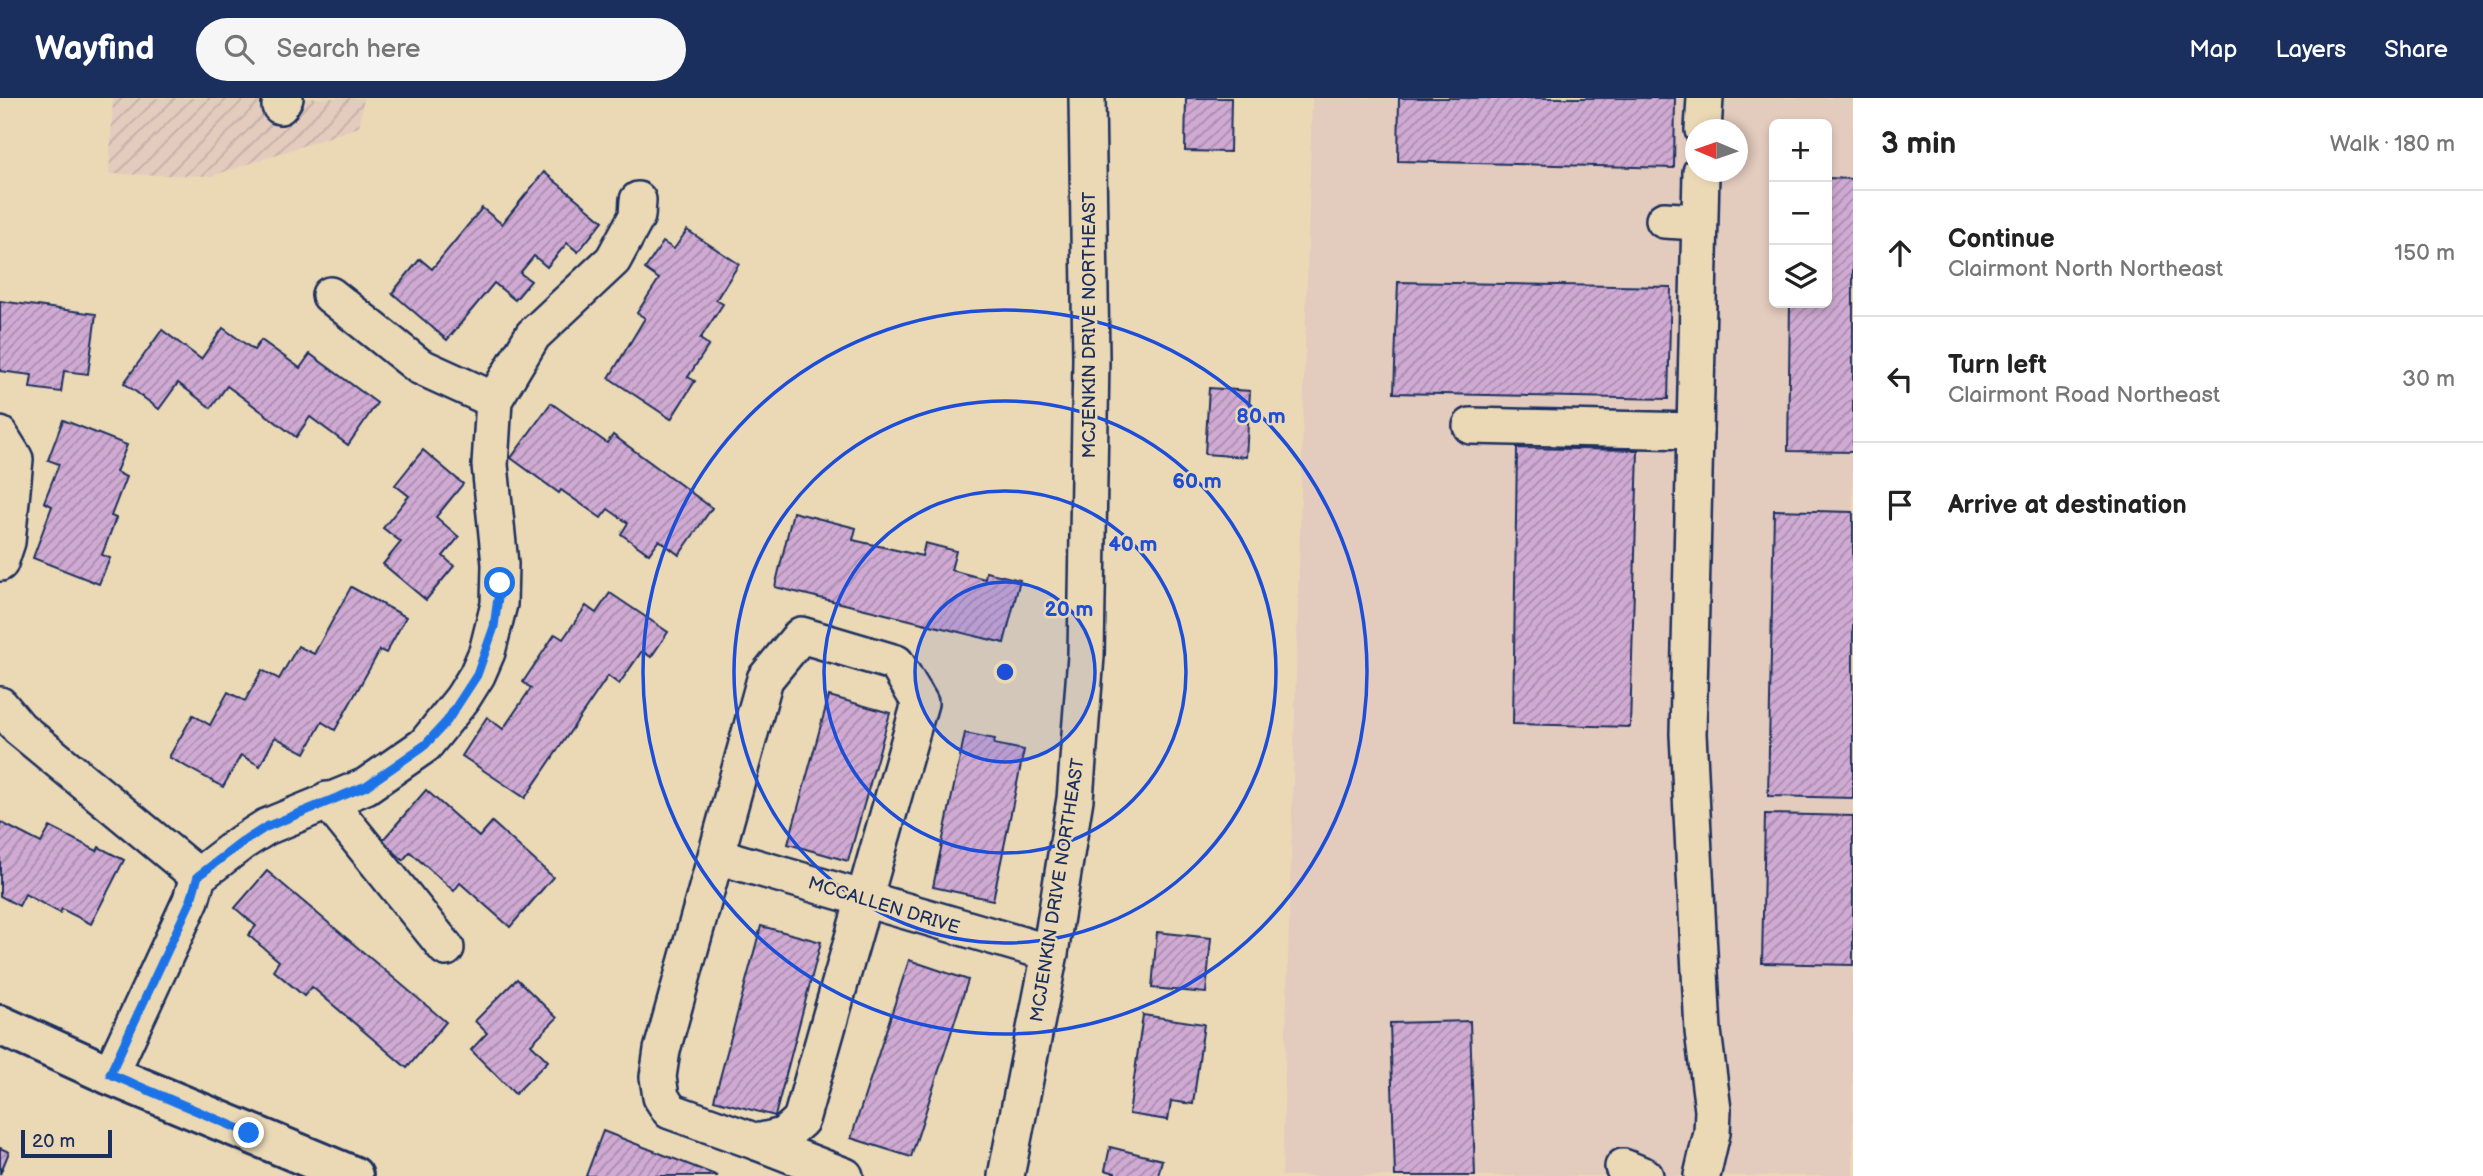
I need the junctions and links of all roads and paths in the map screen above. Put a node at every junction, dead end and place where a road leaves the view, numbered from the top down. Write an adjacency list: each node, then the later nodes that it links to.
1 (1087, 98): 20 (street, MCJENKIN DRIVE NORTHEAST)
2 (1705, 98): 3 (street)
3 (1704, 119)
4 (1701, 182): 7 (street)
5 (638, 200): 9 (street)
6 (1664, 220): 7 (street)
7 (1699, 222): 11 (street)
8 (330, 295): 9 (street)
9 (494, 400): 15 (street)
10 (1471, 426): 11 (street)
11 (1695, 431): 27 (street)
12 (0, 435): 13 (street)
13 (0, 563)
14 (0, 705): 17 (street)
15 (327, 800): 17 (street); 19 (street)
16 (717, 856): 18 (street, MCCALLEN DRIVE); 18 (street); 23 (street)
17 (198, 876): 22 (street)
18 (864, 899): 20 (street, MCCALLEN DRIVE); 23 (street)
19 (446, 948)
20 (1050, 953): 26 (street, MCJENKIN DRIVE NORTHEAST)
21 (0, 1025): 22 (main road)
22 (110, 1074): 24 (main road)
23 (757, 1142): 25 (street)
24 (353, 1176)
25 (845, 1176)
26 (1006, 1176)
27 (1702, 1176)

